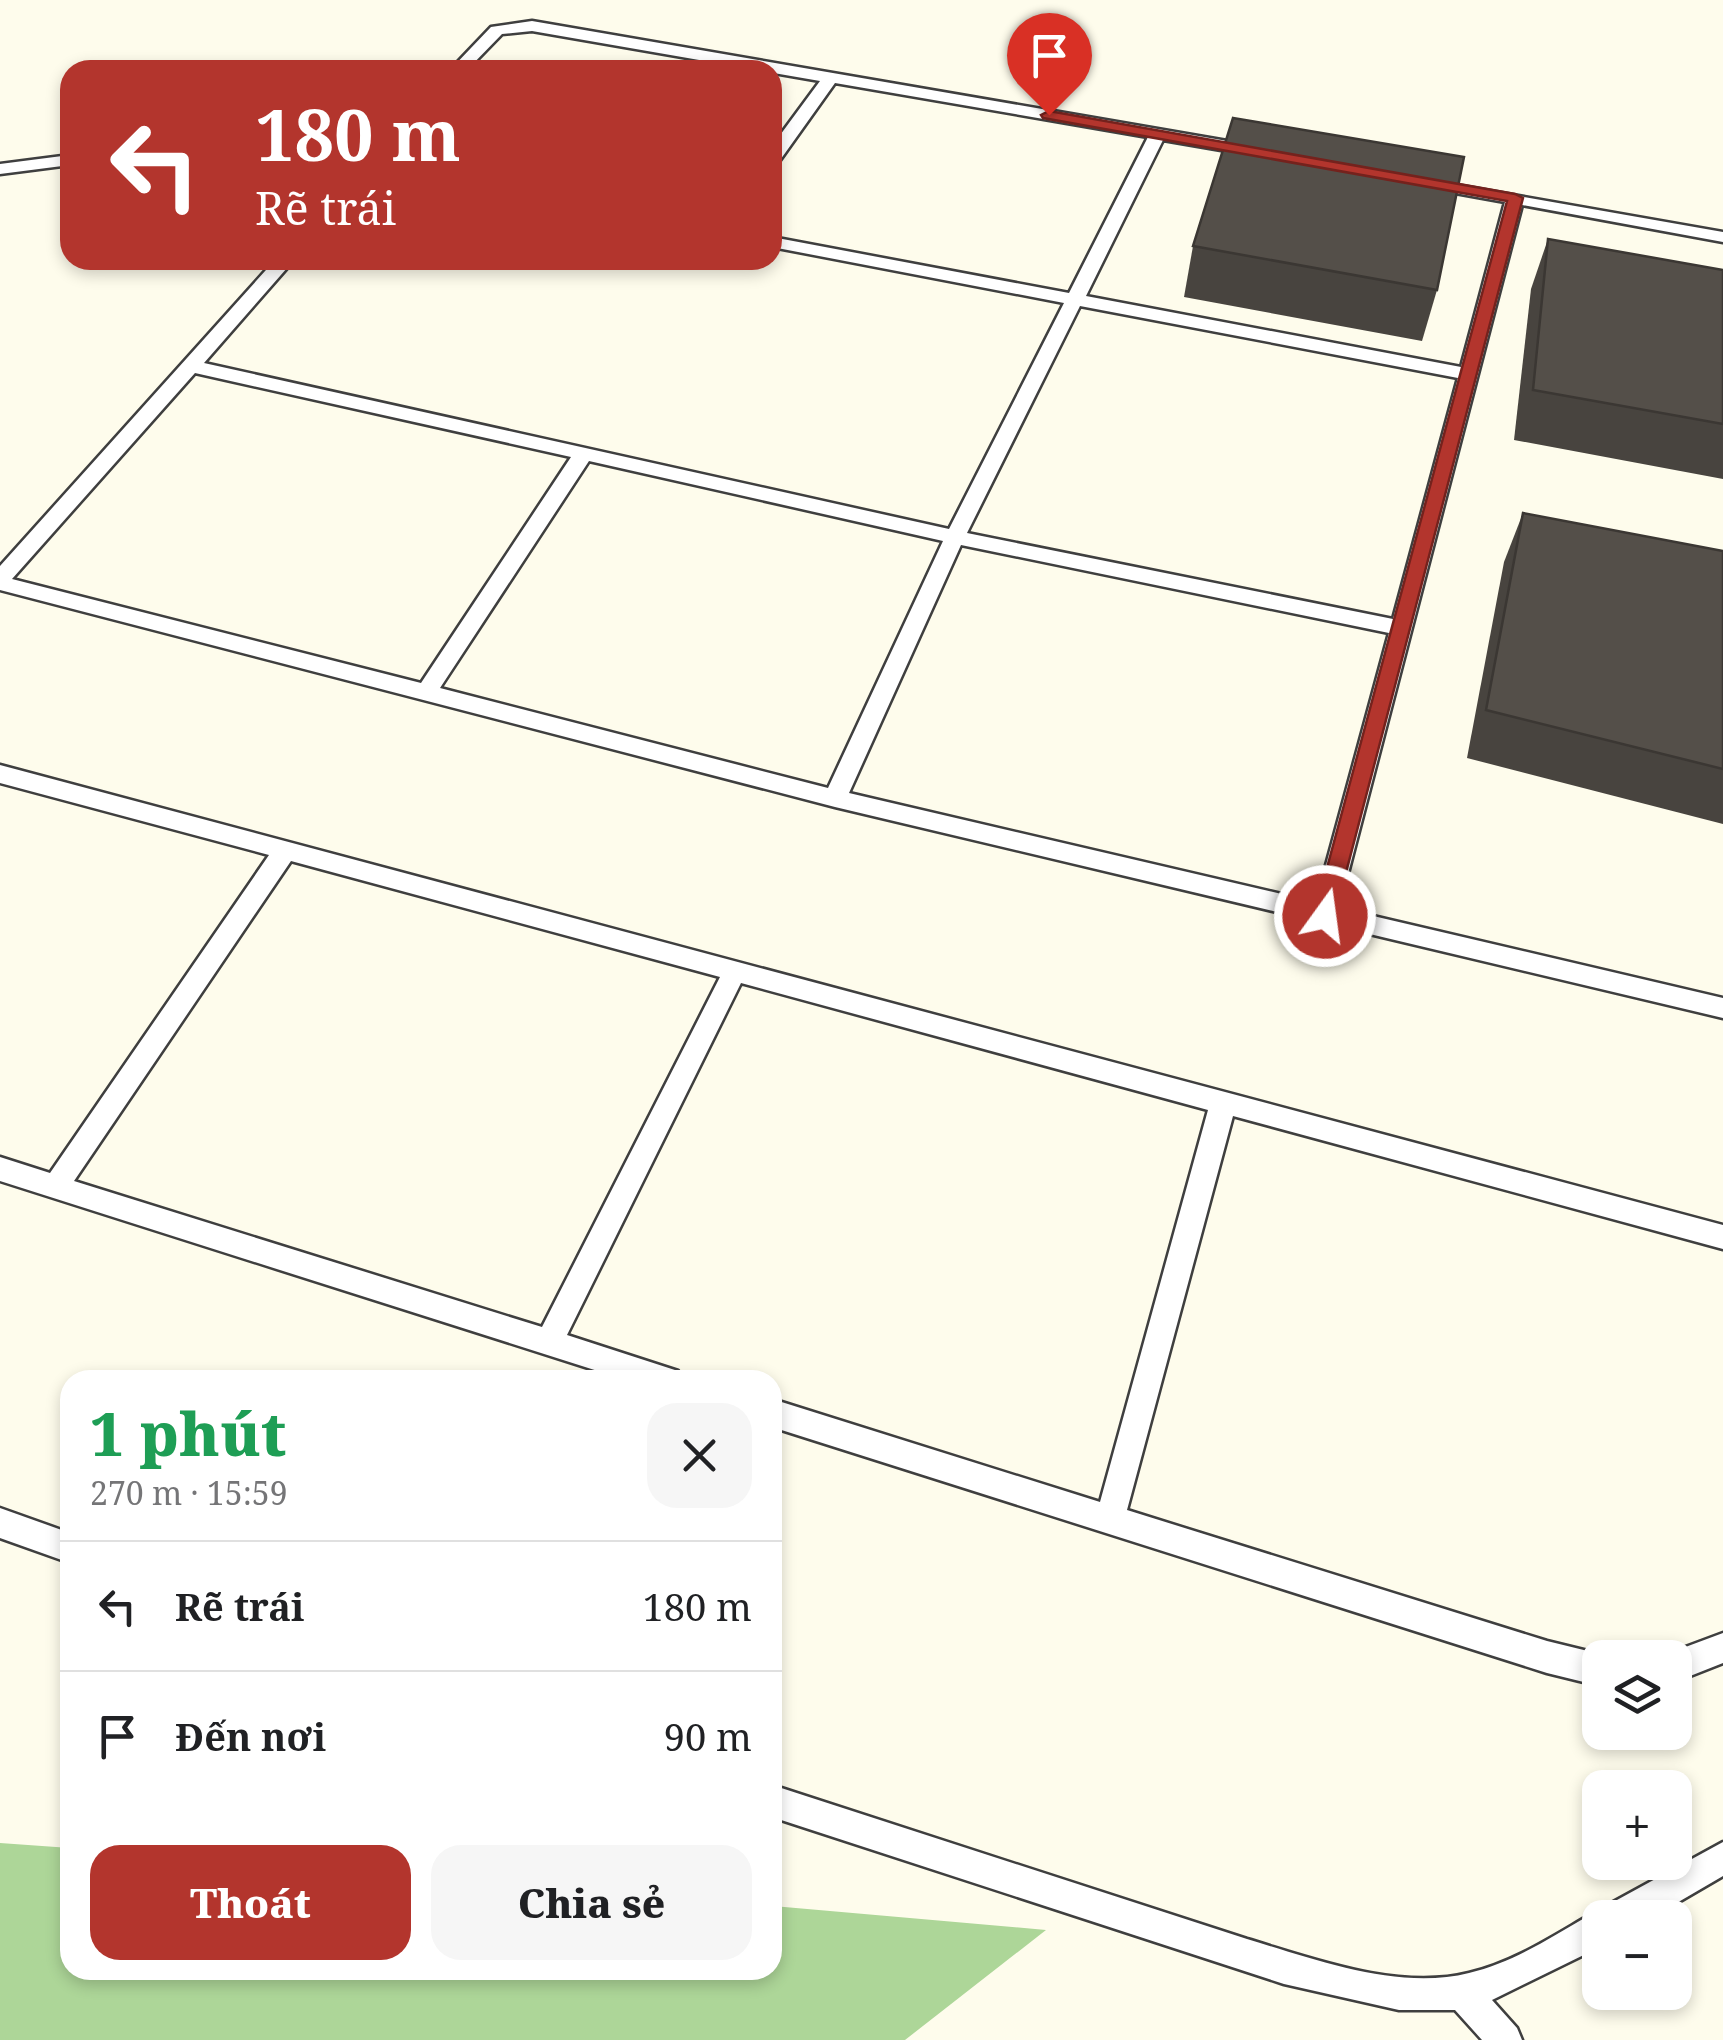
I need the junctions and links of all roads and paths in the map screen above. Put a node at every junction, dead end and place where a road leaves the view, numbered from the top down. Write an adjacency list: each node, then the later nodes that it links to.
1 (468, 60): 2 (lane)
2 (723, 60)
3 (782, 70): 4 (lane)
4 (830, 78): 5 (lane); 6 (lane)
5 (1158, 134): 7 (lane); 15 (lane)
6 (782, 145)
7 (1271, 154)
8 (60, 161): 9 (lane)
9 (0, 170)
10 (1402, 178): 11 (lane)
11 (1515, 198): 12 (lane); 17 (lane)
12 (1723, 237)
13 (782, 244): 15 (lane)
14 (276, 270): 16 (lane)
15 (1074, 298): 17 (lane); 19 (lane)
16 (192, 366): 18 (lane); 20 (lane)
17 (1468, 374): 21 (lane)
18 (585, 452): 19 (lane); 22 (lane)
19 (954, 537): 21 (lane); 24 (lane)
20 (0, 581): 22 (lane)
21 (1399, 628): 26 (lane)
22 (425, 694): 24 (lane)
23 (0, 774): 25 (lane)
24 (836, 798): 26 (lane)
25 (285, 851): 27 (lane); 31 (lane)
26 (1325, 916): 28 (lane)
27 (735, 971): 29 (lane); 33 (lane)
28 (1723, 1008)
29 (1222, 1104): 32 (lane); 36 (lane)
30 (0, 1169): 31 (lane)
31 (55, 1187): 33 (lane)
32 (1723, 1237)
33 (549, 1343): 34 (lane)
34 (636, 1370)
35 (782, 1416): 36 (lane)
36 (1110, 1519): 41 (lane)
37 (0, 1522): 38 (lane)
38 (60, 1544)
39 (1723, 1648): 40 (lane)
40 (1692, 1660)
41 (1582, 1666)
42 (782, 1804): 46 (lane)
43 (1723, 1858): 44 (lane)
44 (1650, 1900)
45 (1582, 1937): 46 (lane)
46 (1462, 1992): 47 (lane)
47 (1505, 2040)

